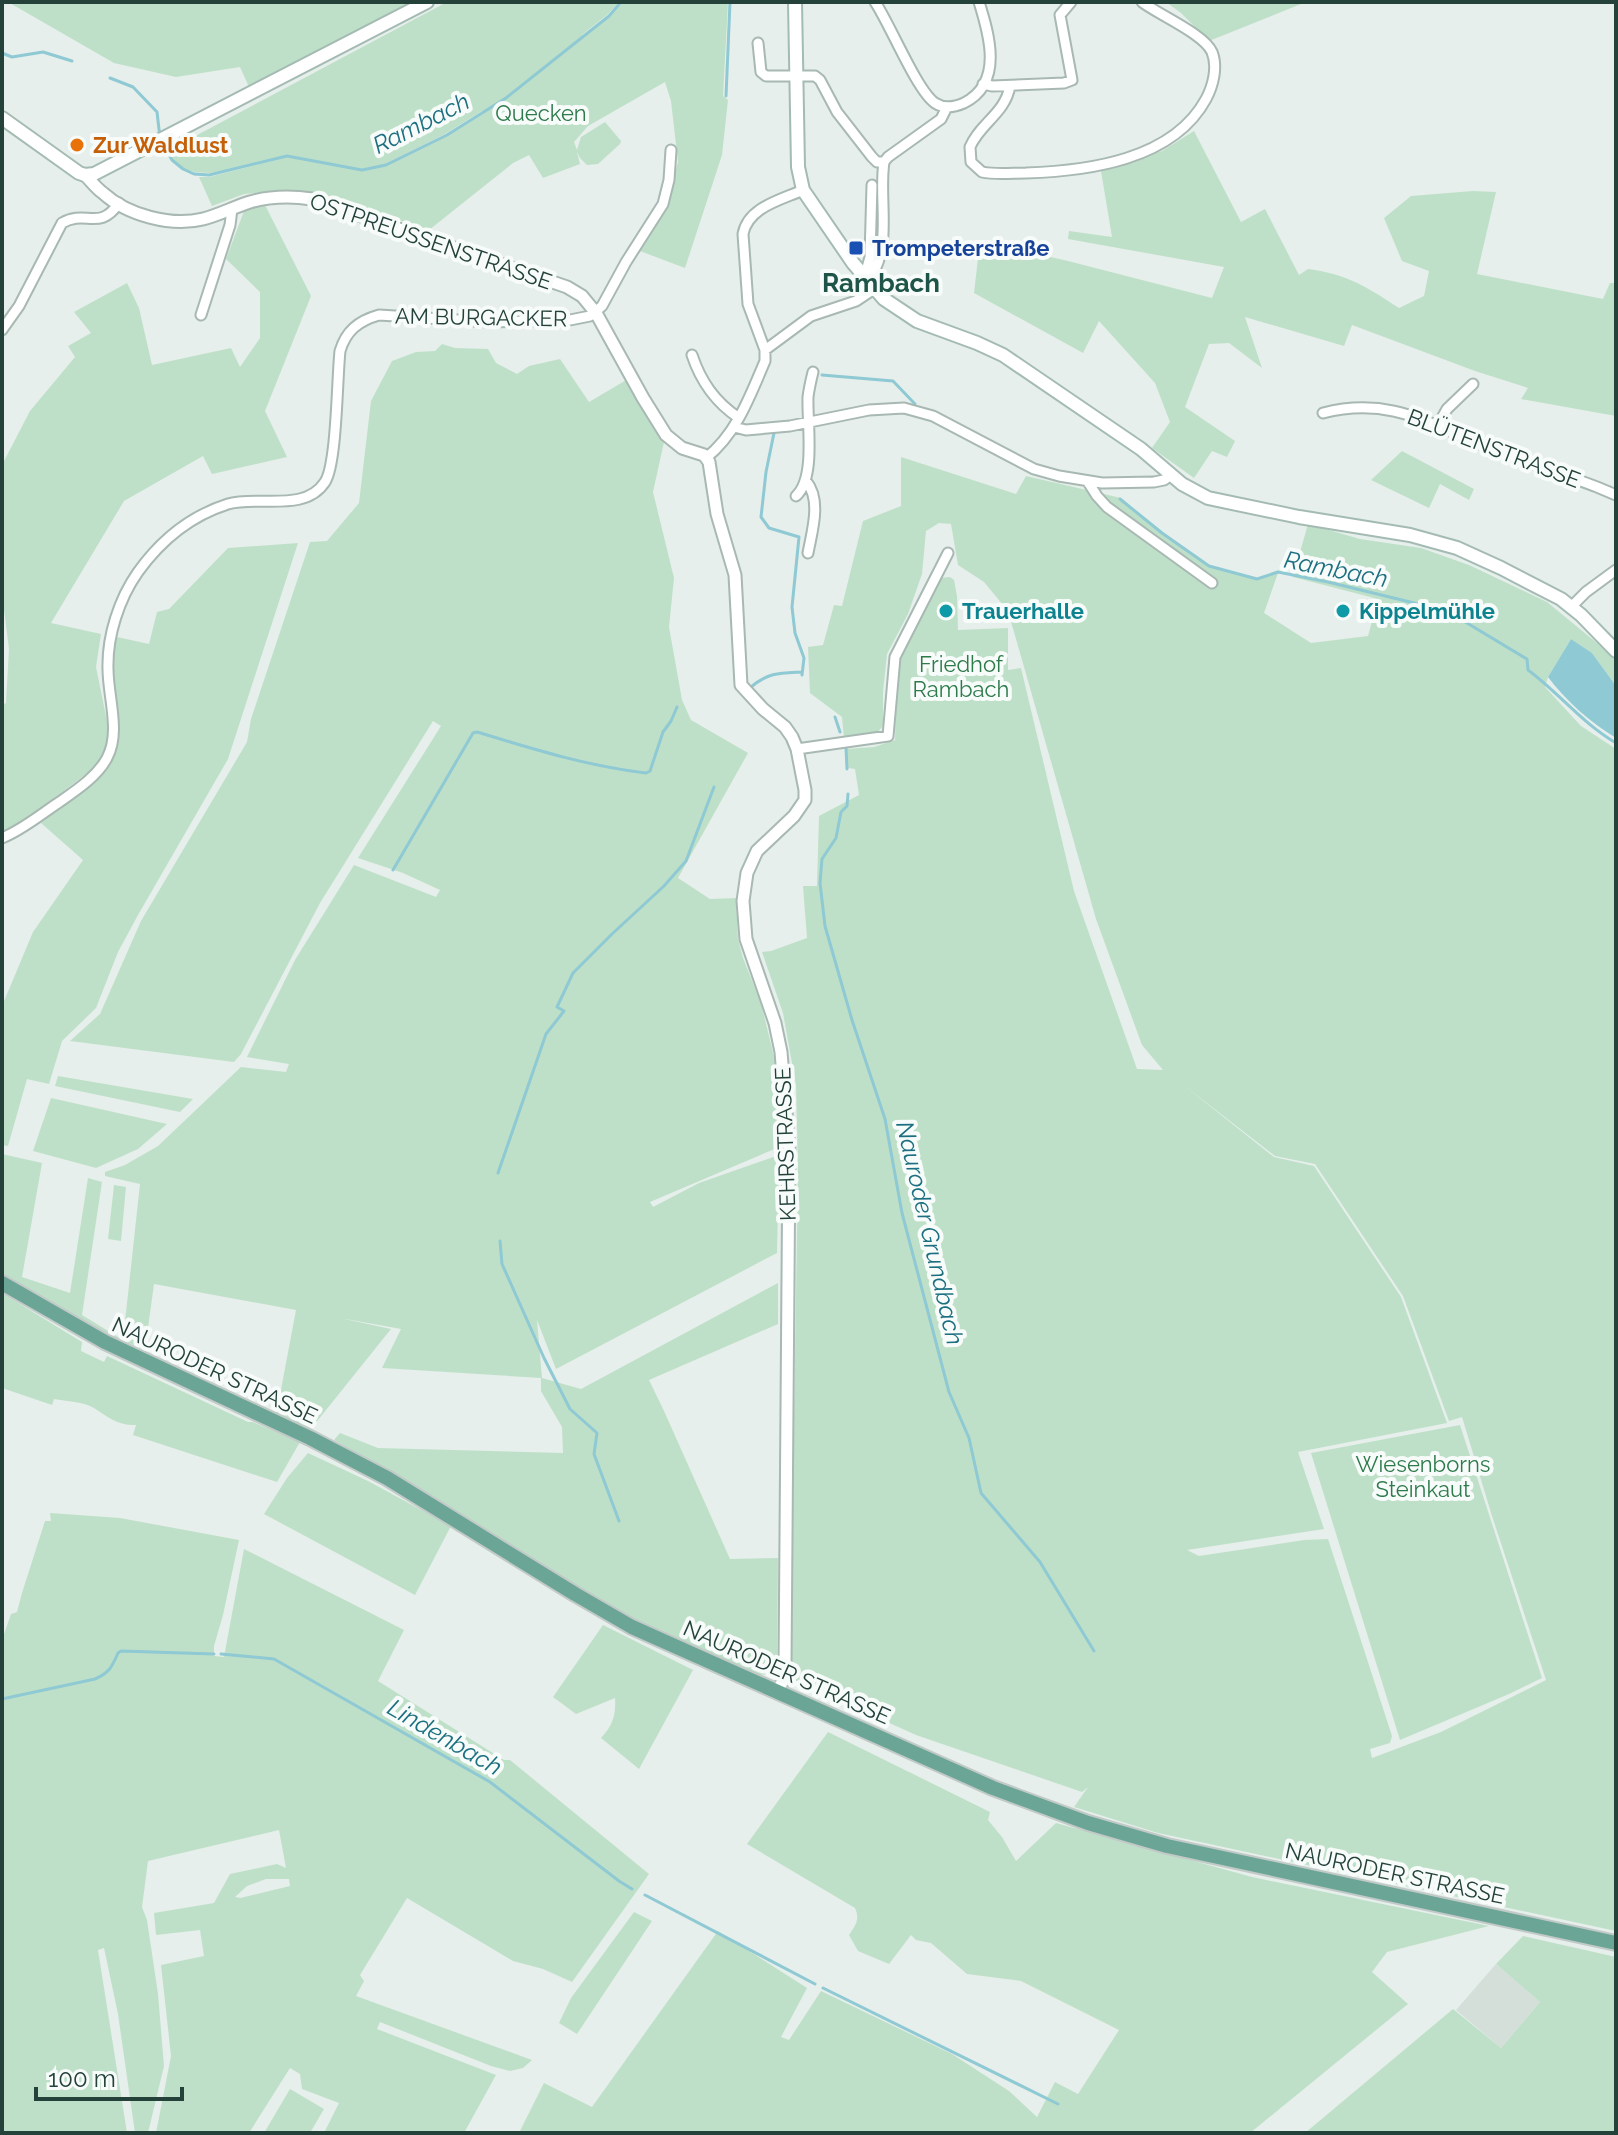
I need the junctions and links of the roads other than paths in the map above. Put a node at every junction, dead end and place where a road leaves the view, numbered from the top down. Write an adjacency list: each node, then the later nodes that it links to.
1 (427, 2): 15 (main road)
2 (795, 2): 8 (main road)
3 (875, 2): 11 (street)
4 (979, 2): 9 (street)
5 (1071, 2): 10 (street)
6 (1142, 2): 10 (street)
7 (758, 43): 8 (street)
8 (797, 76): 14 (street); 17 (main road)
9 (983, 84): 10 (street); 11 (street)
10 (1010, 86)
11 (947, 107): 14 (street)
12 (2, 118): 15 (main road, OSTPREUSSENSTRASSE)
13 (671, 150): 21 (street)
14 (884, 162): 20 (street)
15 (92, 174): 18 (street, OSTPREUSSENSTRASSE)
16 (872, 185): 20 (street)
17 (803, 190): 20 (main road); 24 (street)
18 (119, 203): 19 (street, OSTPREUSSENSTRASSE); 23 (street)
19 (232, 209): 21 (street, OSTPREUSSENSTRASSE); 22 (street)
20 (868, 282): 24 (street); 33 (main road)
21 (596, 313): 32 (street); 45 (street, AM BURGACKER)
22 (201, 315)
23 (2, 330)
24 (765, 350): 29 (street)
25 (692, 355): 29 (street)
26 (813, 372): 30 (street)
27 (1473, 384): 31 (street)
28 (1323, 413): 31 (street, BLÜTENSTRASSE)
29 (737, 422): 30 (street); 32 (street)
30 (809, 423): 34 (street); 35 (street)
31 (1438, 425): 36 (street, BLÜTENSTRASSE)
32 (706, 458): 44 (street, KEHRSTRASSE)
33 (1171, 475): 35 (street); 42 (main road)
34 (806, 481): 37 (street); 38 (street)
35 (1088, 482): 41 (street)
36 (1616, 495)
37 (796, 496)
38 (808, 553)
39 (948, 553): 44 (street)
40 (1616, 570): 42 (street)
41 (1212, 583)
42 (1572, 606): 43 (main road)
43 (1616, 651)
44 (797, 749): 47 (street, KEHRSTRASSE)
45 (2, 838)
46 (2, 1283): 47 (main road, NAURODER STRASSE)
47 (777, 1691): 48 (main road, NAURODER STRASSE)
48 (1616, 1943)

